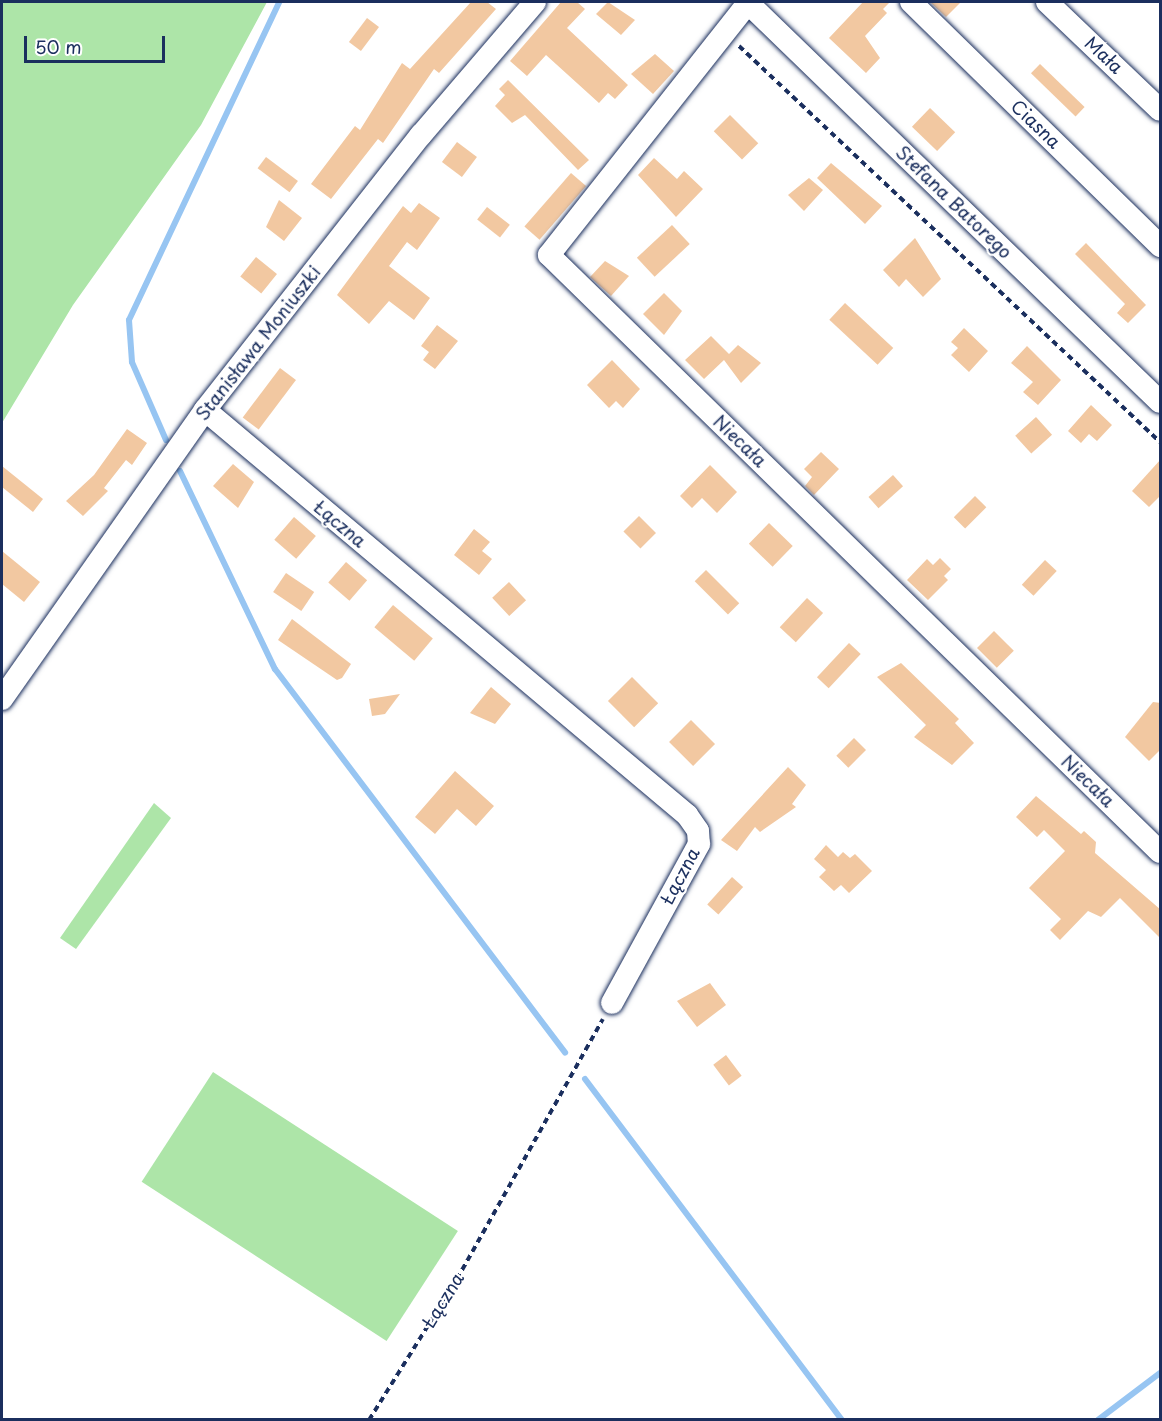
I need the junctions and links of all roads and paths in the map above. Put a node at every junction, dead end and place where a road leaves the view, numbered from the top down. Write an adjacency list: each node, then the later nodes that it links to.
1 (535, 2): 8 (street, Stanisława Moniuszki)
2 (911, 2): 6 (street, Ciasna)
3 (1047, 2): 5 (street, Mała)
4 (743, 8): 7 (street, Stefana Batorego); 9 (path); 11 (street, Niecała)
5 (1157, 99)
6 (1161, 246)
7 (1161, 402)
8 (205, 410): 10 (street, Stanisława Moniuszki); 12 (street, Łączna)
9 (1161, 442)
10 (2, 699)
11 (1161, 852)
12 (612, 1002): 13 (path, Łączna)
13 (369, 1419)

